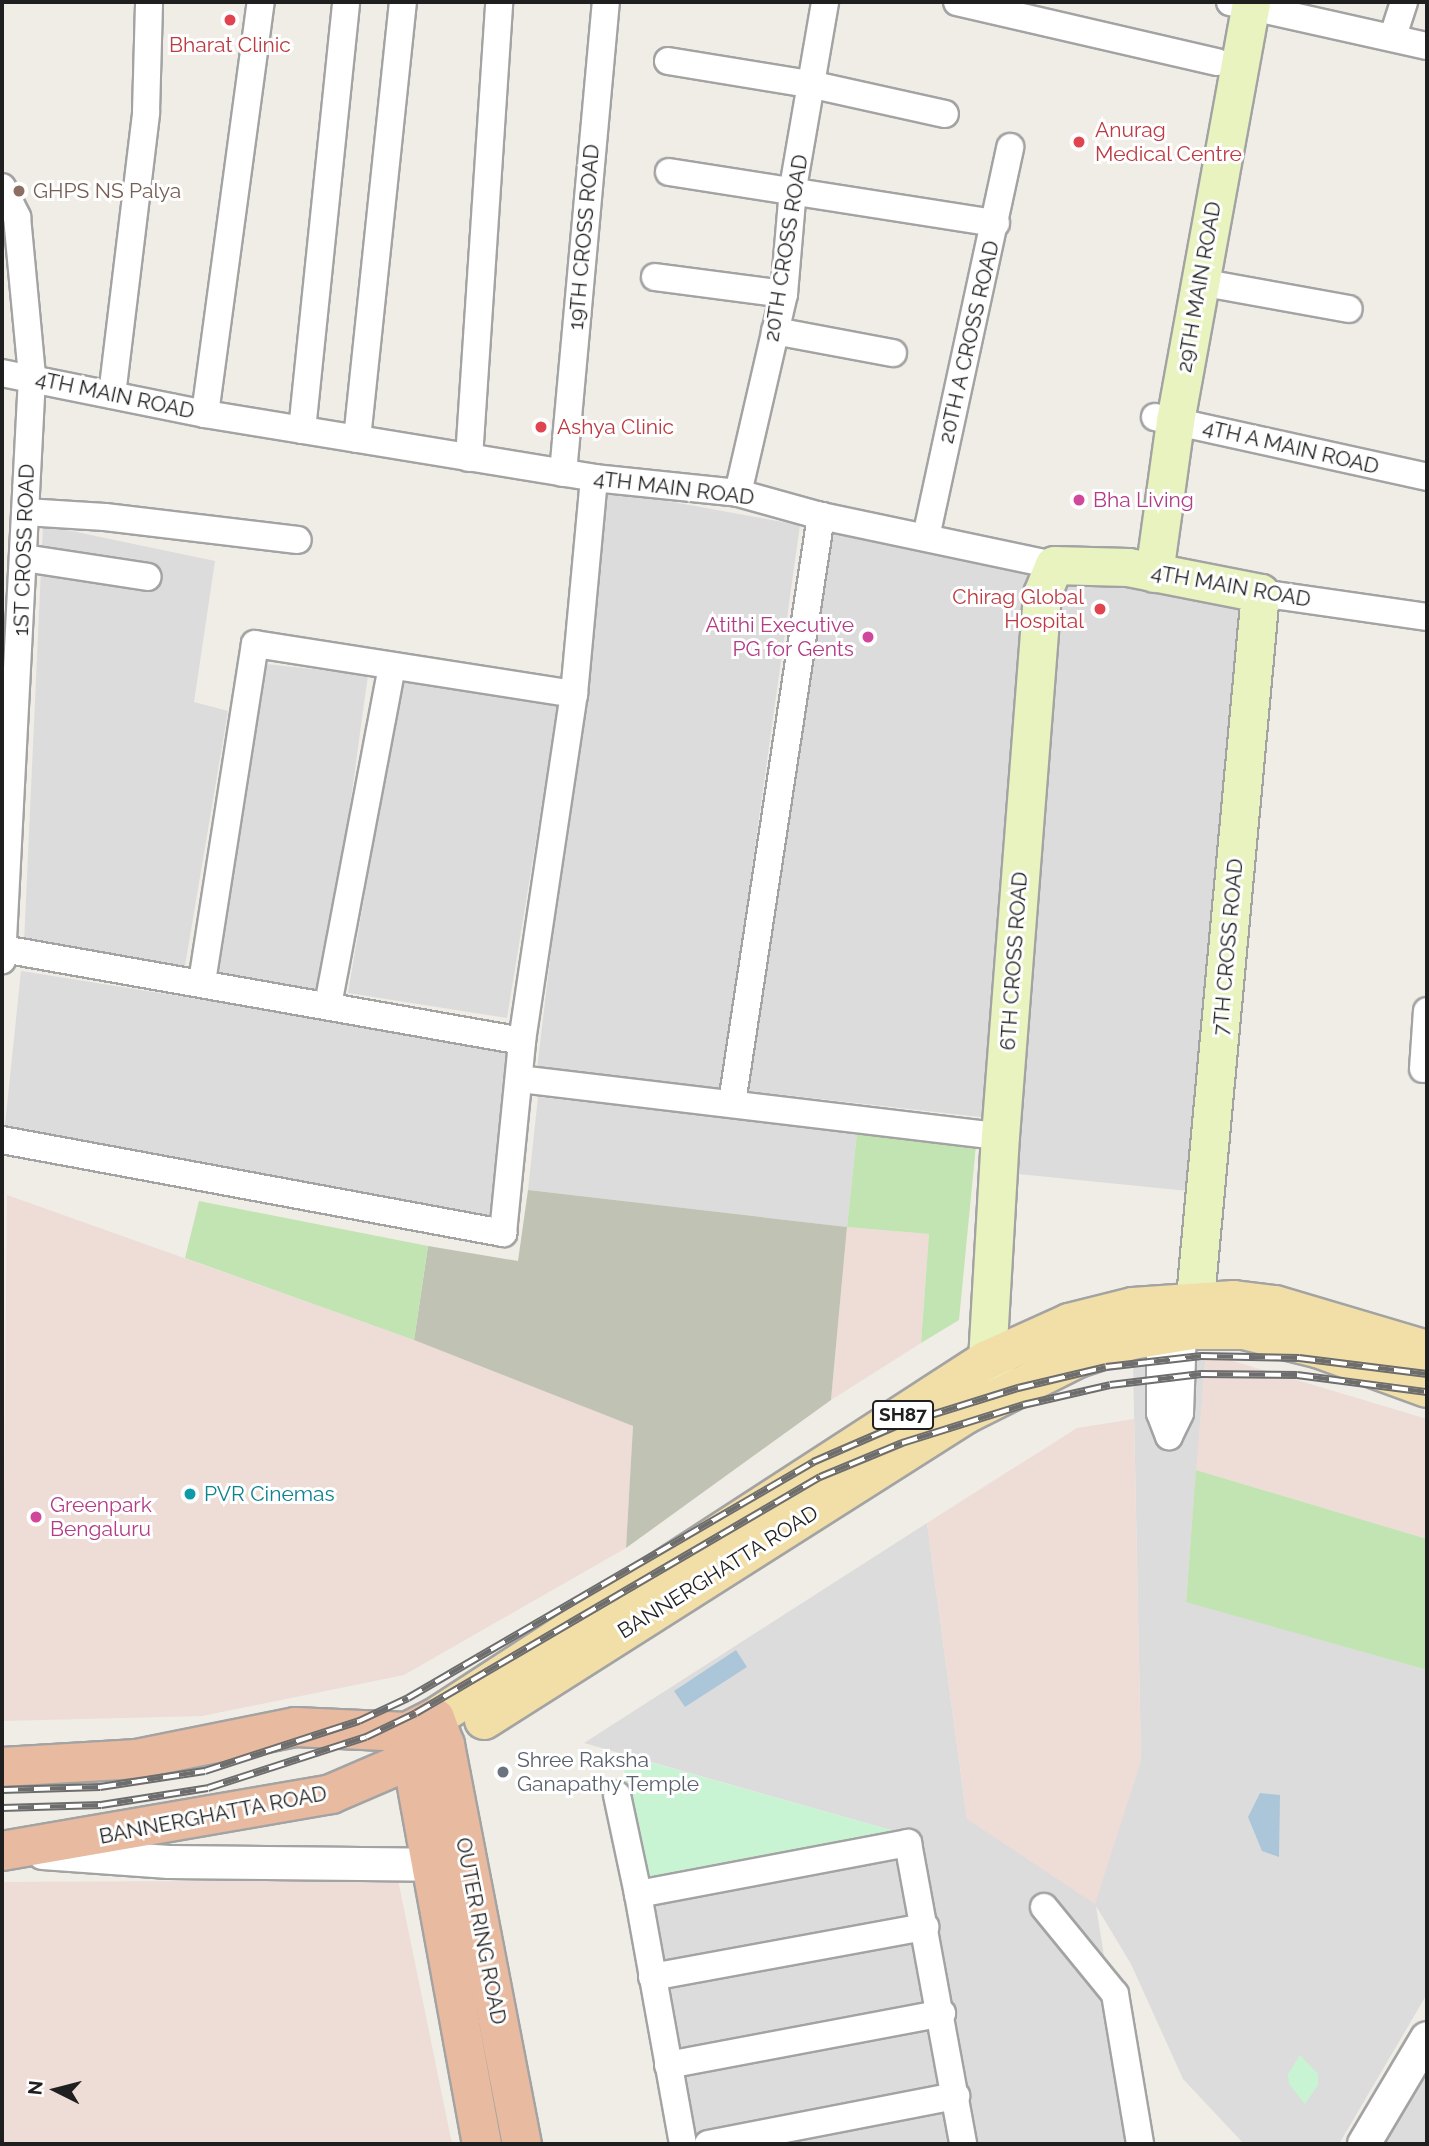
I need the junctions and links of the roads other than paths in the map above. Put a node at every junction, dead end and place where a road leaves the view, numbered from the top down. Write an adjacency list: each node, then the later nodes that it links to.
1 (149, 2): 30 (street)
2 (261, 2): 31 (street)
3 (346, 2): 33 (street)
4 (403, 2): 34 (street)
5 (499, 2): 35 (street)
6 (606, 2): 36 (street, 19TH CROSS ROAD)
7 (825, 2): 15 (street, 20TH CROSS ROAD)
8 (957, 2): 14 (street)
9 (1404, 2): 11 (street)
10 (1240, 3): 11 (street); 14 (main road, 29TH MAIN ROAD); 23 (main road, 29TH MAIN ROAD)
11 (1393, 36): 12 (street)
12 (1427, 46)
13 (668, 61): 15 (street)
14 (1217, 62): 32 (main road, 29TH MAIN ROAD)
15 (814, 85): 16 (street); 20 (street, 20TH CROSS ROAD)
16 (945, 114)
17 (1010, 147): 21 (street, 20TH A CROSS ROAD)
18 (669, 172): 20 (street)
19 (2, 187): 29 (street, 1ST CROSS ROAD)
20 (793, 188): 21 (street); 24 (street, 20TH CROSS ROAD)
21 (996, 223): 43 (street, 20TH A CROSS ROAD)
22 (655, 277): 24 (street)
23 (1200, 282): 25 (street); 32 (main road, 29TH MAIN ROAD)
24 (784, 294): 26 (street, 20TH CROSS ROAD)
25 (1349, 309)
26 (775, 331): 27 (street); 40 (street, 20TH CROSS ROAD)
27 (893, 353)
28 (2, 373): 29 (street, 4TH MAIN ROAD)
29 (32, 377): 30 (street, 4TH MAIN ROAD); 39 (street, 1ST CROSS ROAD)
30 (112, 395): 31 (street, 4TH MAIN ROAD)
31 (205, 414): 33 (street, 4TH MAIN ROAD)
32 (1165, 419): 37 (street, 4TH A MAIN ROAD); 47 (main road, 29TH MAIN ROAD)
33 (302, 430): 34 (street, 4TH MAIN ROAD)
34 (357, 439): 35 (street, 4TH MAIN ROAD)
35 (469, 458): 36 (street, 4TH MAIN ROAD)
36 (562, 473): 38 (street, 4TH MAIN ROAD)
37 (1427, 477)
38 (594, 478): 40 (street, 4TH MAIN ROAD); 53 (street)
39 (14, 482): 41 (street, 1ST CROSS ROAD)
40 (738, 493): 42 (street, 4TH MAIN ROAD)
41 (25, 512): 44 (street); 45 (street, 1ST CROSS ROAD)
42 (821, 516): 43 (street, 4TH MAIN ROAD); 62 (street)
43 (926, 537): 46 (street, 4TH MAIN ROAD)
44 (298, 540)
45 (24, 558): 48 (street); 51 (street, 1ST CROSS ROAD)
46 (1054, 565): 47 (main road, 4TH MAIN ROAD); 63 (main road, 6TH CROSS ROAD)
47 (1141, 570): 49 (main road, 4TH MAIN ROAD)
48 (148, 576)
49 (1260, 593): 50 (street, 4TH MAIN ROAD); 65 (main road, 7TH CROSS ROAD)
50 (1427, 617)
51 (11, 642): 54 (street, 1ST CROSS ROAD)
52 (392, 666): 53 (street); 56 (street); 57 (street)
53 (574, 694): 59 (street)
54 (4, 874): 55 (street, 1ST CROSS ROAD)
55 (2, 954): 56 (street)
56 (202, 982): 57 (street)
57 (328, 1005): 59 (street)
58 (1427, 1011): 60 (street)
59 (522, 1041): 61 (street)
60 (1423, 1069)
61 (519, 1079): 62 (street); 64 (street)
62 (732, 1103): 63 (street)
63 (1000, 1136): 67 (main road, 6TH CROSS ROAD)
64 (2, 1140)
65 (1182, 1324): 66 (main road, BANNERGHATTA ROAD / SH87); 67 (main road, BANNERGHATTA ROAD / SH87); 67 (main road, BANNERGHATTA ROAD / SH87); 68 (main road, BANNERGHATTA ROAD / SH87)
66 (1427, 1350)
67 (996, 1376): 69 (main road, BANNERGHATTA ROAD / SH87)
68 (1427, 1388)
69 (425, 1739): 70 (highway); 72 (highway, BANNERGHATTA ROAD); 73 (highway, OUTER RING ROAD); 83 (highway, OUTER RING ROAD)
70 (2, 1767)
71 (617, 1795): 74 (street)
72 (7, 1851): 73 (street)
73 (434, 1865): 82 (highway, OUTER RING ROAD)
74 (638, 1894): 76 (street); 77 (street)
75 (1044, 1907): 87 (street)
76 (925, 1927): 77 (street); 78 (street)
77 (652, 1978): 80 (street)
78 (942, 2012): 80 (street); 81 (street)
79 (1427, 2038): 88 (street)
80 (668, 2065): 84 (street)
81 (956, 2096): 85 (street); 86 (street)
82 (482, 2144)
83 (522, 2144)
84 (682, 2144)
85 (708, 2144)
86 (963, 2144)
87 (1140, 2144)
88 (1364, 2144)

